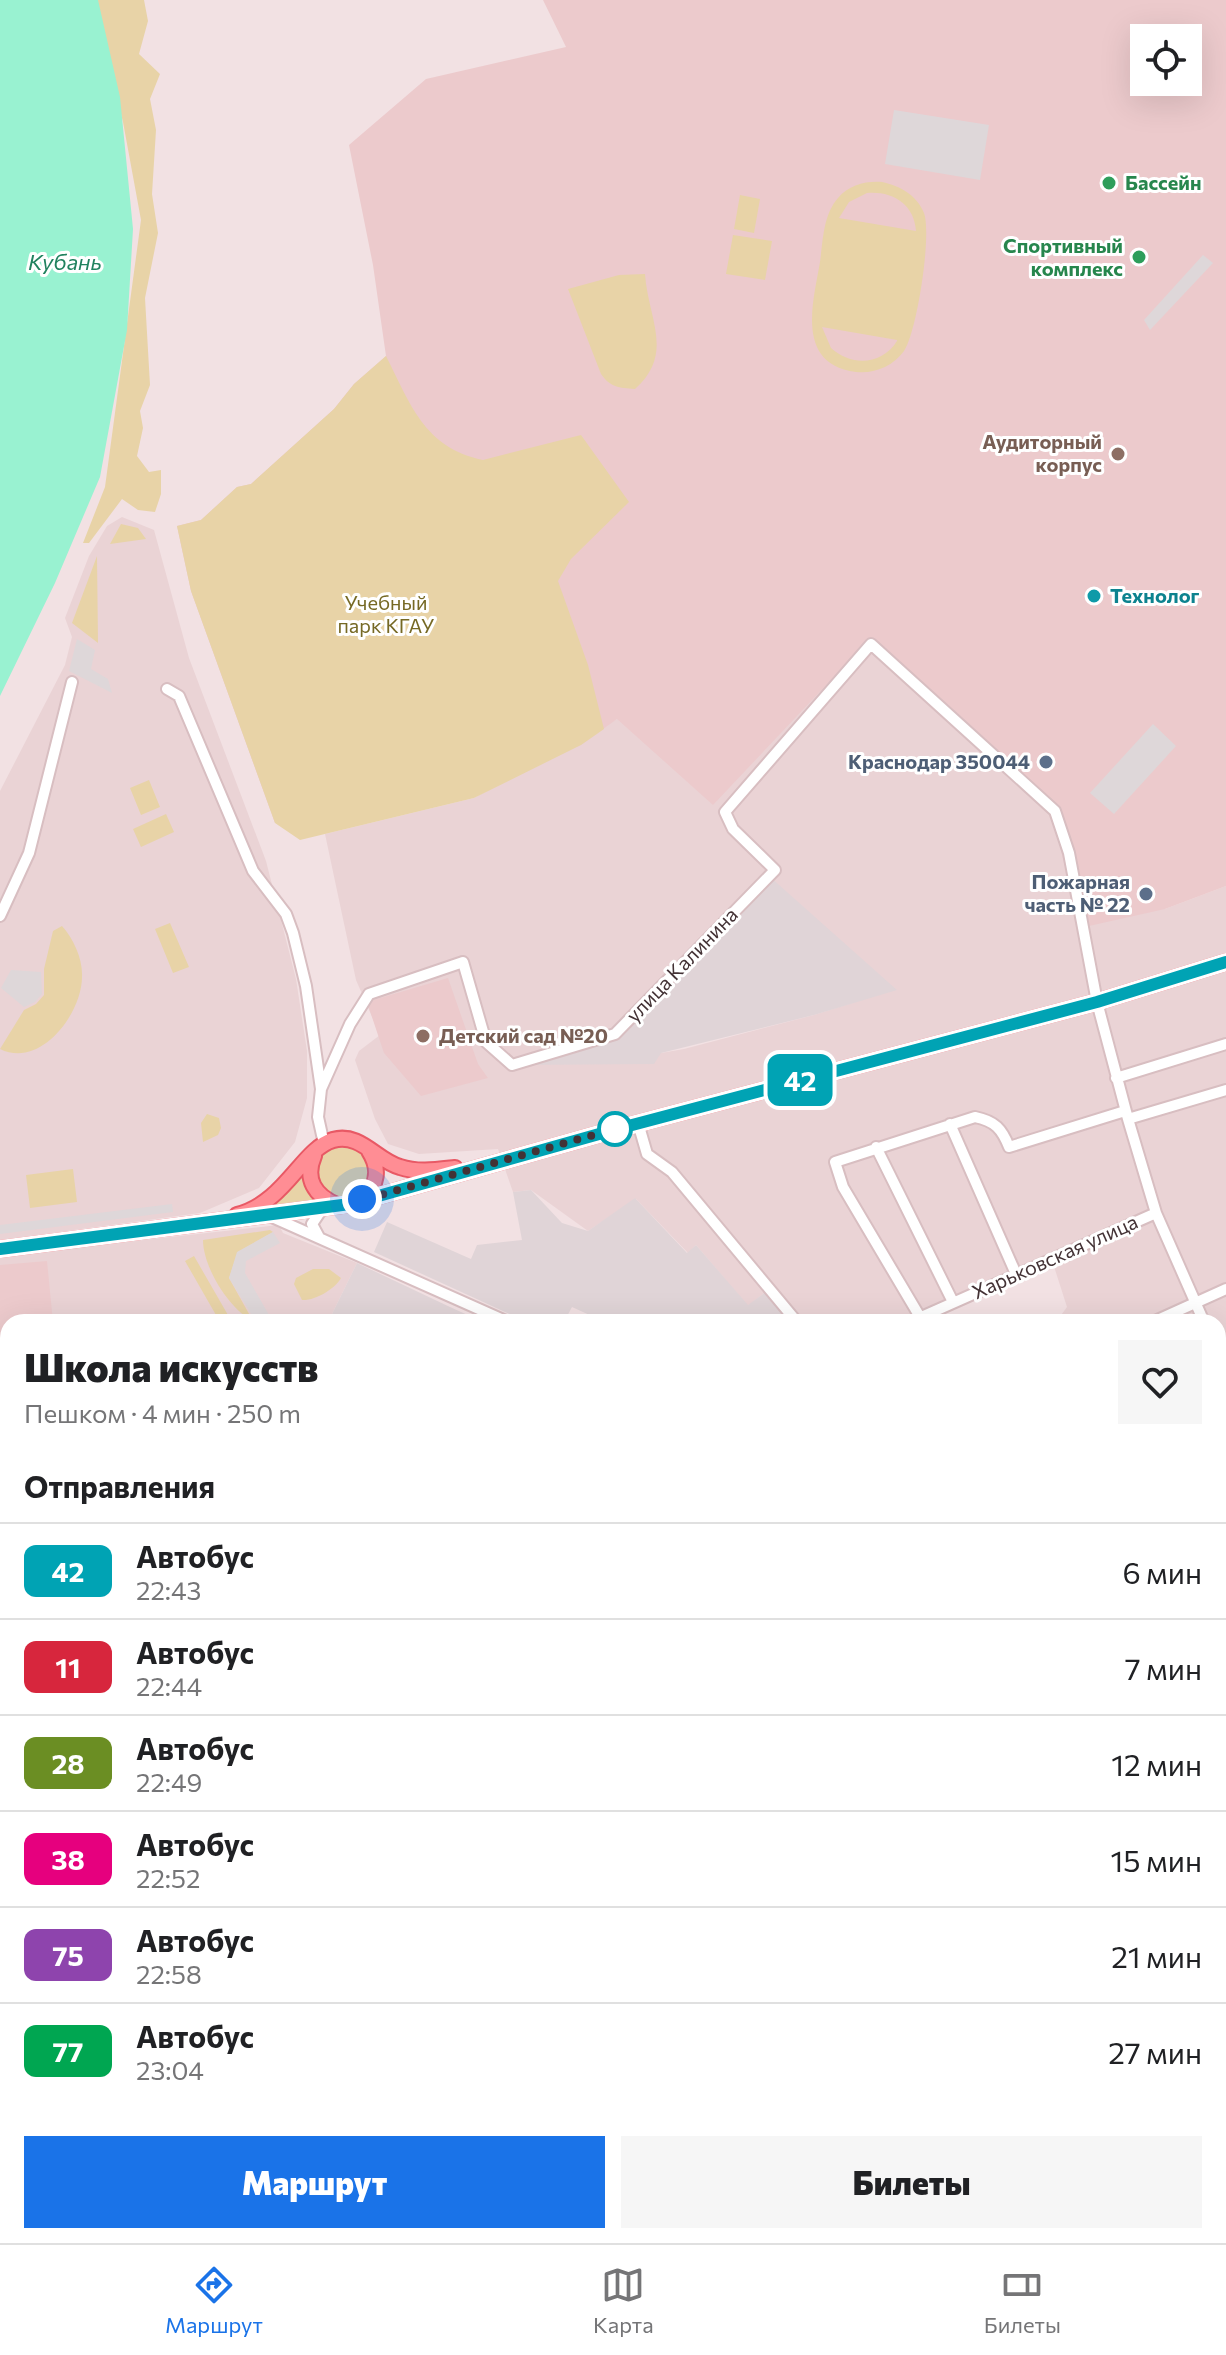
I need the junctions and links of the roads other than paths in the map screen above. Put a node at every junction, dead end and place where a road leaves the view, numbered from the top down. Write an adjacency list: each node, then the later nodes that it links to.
1 (871, 644): 6 (street, Харьковская улица); 9 (street, улица Калинина)
2 (72, 682): 4 (street)
3 (167, 689): 9 (street)
4 (0, 916)
5 (1226, 962): 6 (main road)
6 (1097, 1002): 8 (street, Харьковская улица); 12 (main road)
7 (1226, 1044): 8 (street)
8 (1116, 1078): 11 (street, Харьковская улица)
9 (321, 1089): 16 (street)
10 (1226, 1090): 11 (street)
11 (1126, 1115): 13 (street); 21 (street, Харьковская улица)
12 (638, 1123): 17 (main road); 29 (street)
13 (950, 1124): 15 (street); 24 (street)
14 (363, 1145): 16 (main road); 17 (main road); 18 (main road)
15 (876, 1147): 26 (street); 30 (street)
16 (320, 1149): 19 (main road); 20 (main road)
17 (488, 1165): 18 (main road)
18 (359, 1201): 19 (main road)
19 (330, 1206): 20 (main road); 22 (street)
20 (266, 1213): 22 (street); 23 (main road)
21 (1156, 1213): 24 (street, Харьковская улица); 27 (street, Харьковская улица)
22 (319, 1237): 28 (street)
23 (0, 1249)
24 (1016, 1274): 26 (street, Харьковская улица)
25 (1226, 1289): 27 (street)
26 (953, 1302): 31 (street, Харьковская улица)
27 (1195, 1305): 32 (street); 33 (street, Харьковская улица)
28 (490, 1314)
29 (790, 1314)
30 (912, 1314)
31 (928, 1314)
32 (1173, 1314)
33 (1200, 1314)

